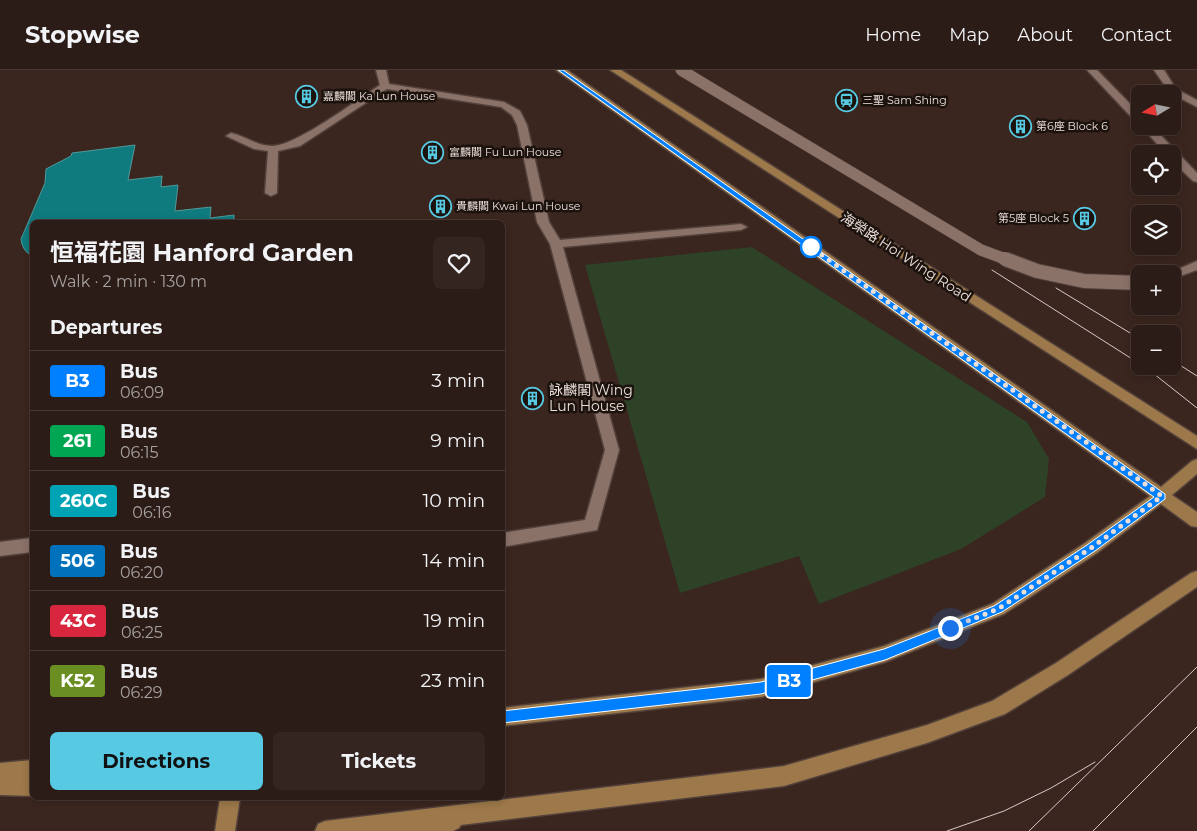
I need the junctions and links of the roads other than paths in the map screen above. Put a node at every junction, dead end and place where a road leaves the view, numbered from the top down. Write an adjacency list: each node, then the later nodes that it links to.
1 (381, 70): 7 (lane)
2 (561, 70): 24 (main road)
3 (615, 70): 22 (main road, 海榮路 Hoi Wing Road)
4 (681, 70): 21 (lane, bridge)
5 (1092, 70): 9 (lane)
6 (1159, 70): 8 (lane)
7 (386, 86): 13 (lane); 18 (lane)
8 (1197, 104)
9 (1131, 111)
10 (1154, 135): 12 (lane)
11 (231, 136): 13 (lane)
12 (1164, 145)
13 (273, 149): 16 (lane)
14 (1181, 163): 15 (lane)
15 (1197, 180)
16 (271, 193)
17 (741, 227): 18 (lane)
18 (556, 244): 26 (lane)
19 (1197, 265): 20 (lane)
20 (1181, 273)
21 (1131, 283)
22 (1197, 444)
23 (1197, 465): 24 (main road)
24 (1162, 496): 25 (main road); 30 (main road)
25 (1197, 521)
26 (505, 539)
27 (30, 545): 28 (lane)
28 (0, 549)
29 (1197, 578): 36 (main road)
30 (505, 717)
31 (30, 770): 32 (main road)
32 (0, 773)
33 (0, 785): 34 (main road)
34 (30, 786)
35 (230, 800): 37 (main road)
36 (472, 813): 38 (main road); 39 (main road)
37 (225, 831)
38 (325, 831)
39 (427, 831)

